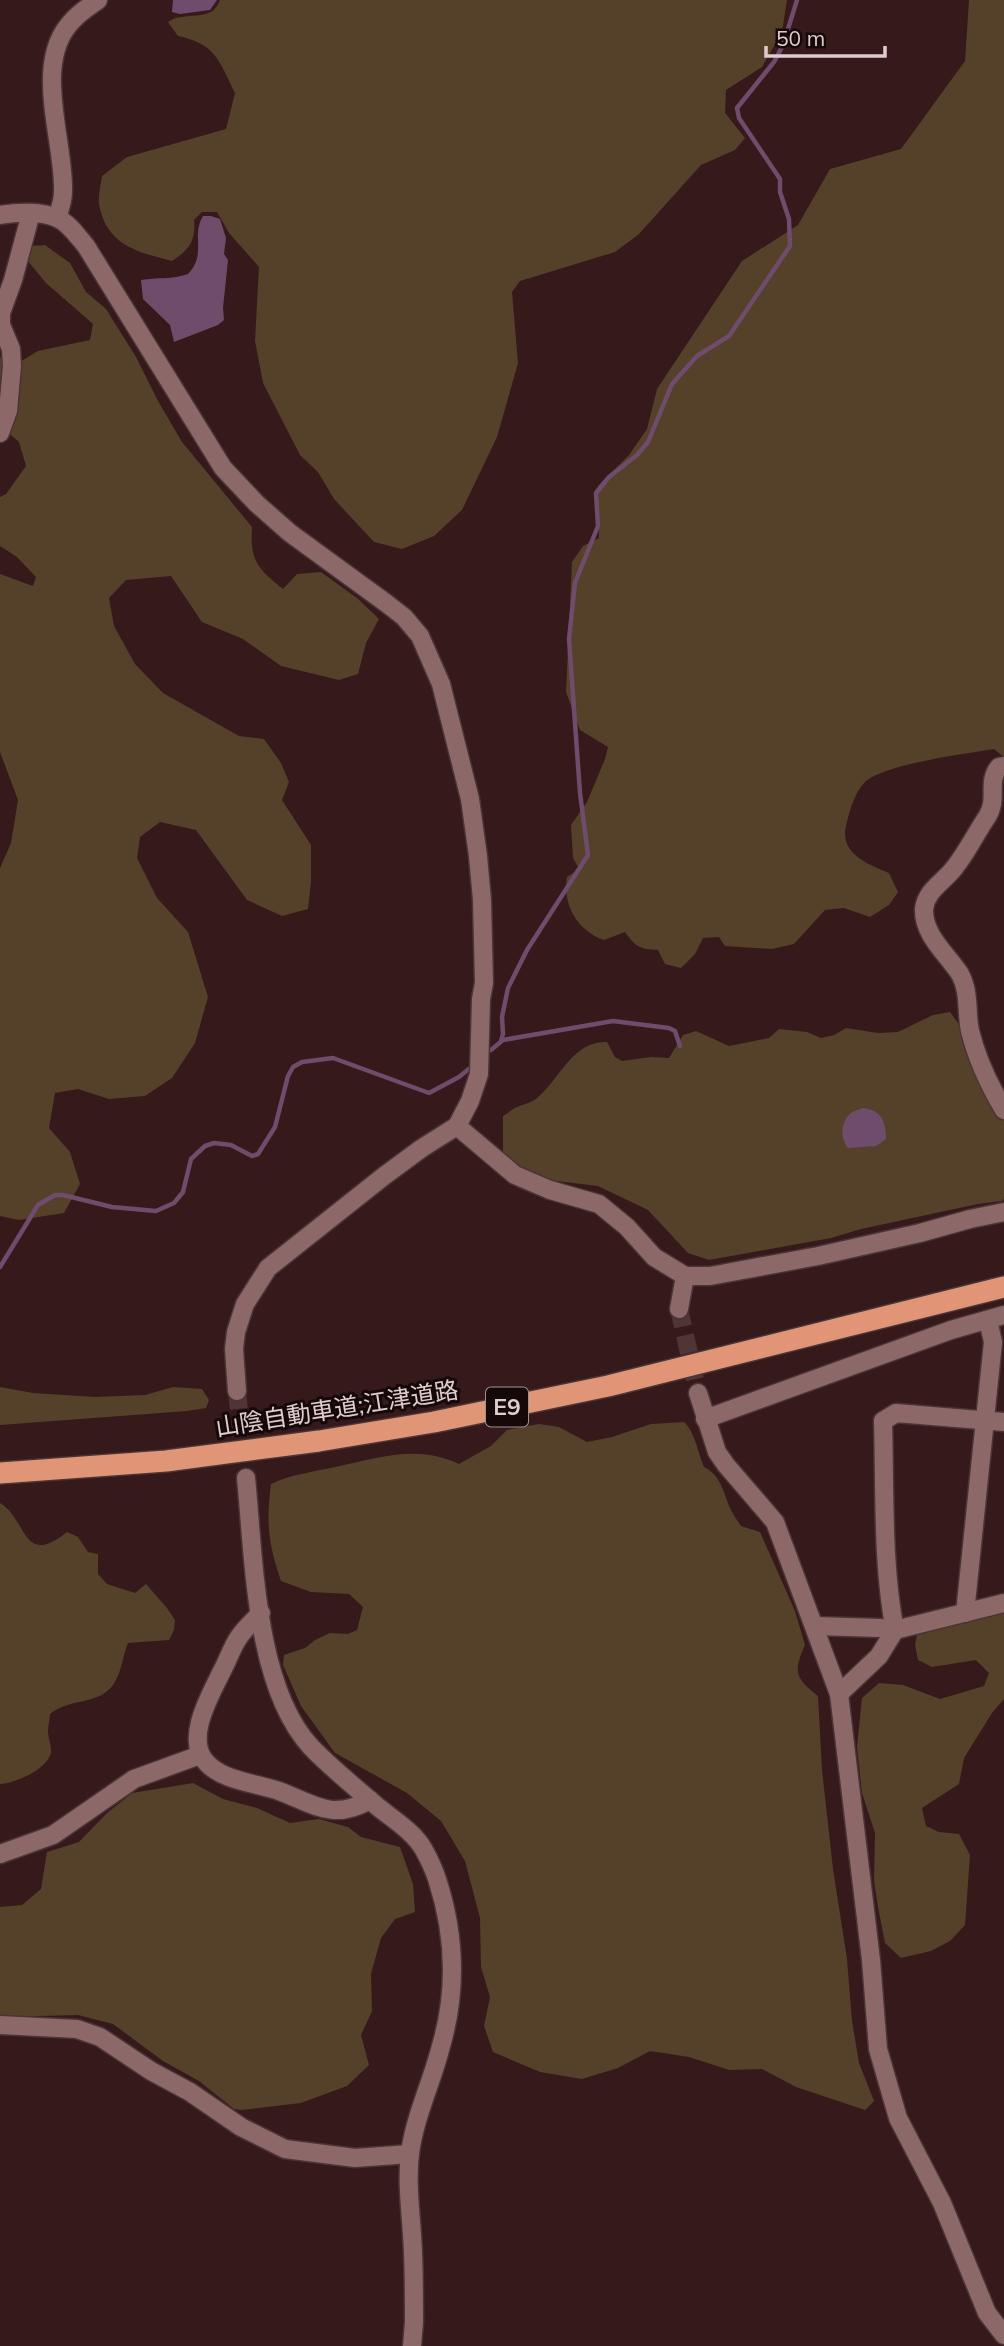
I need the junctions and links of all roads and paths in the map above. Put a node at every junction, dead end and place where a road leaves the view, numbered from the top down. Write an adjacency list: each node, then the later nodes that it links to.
1 (98, 0): 4 (street)
2 (31, 213): 3 (street); 4 (street); 5 (street)
3 (0, 215)
4 (57, 218): 8 (street)
5 (0, 433)
6 (1004, 766): 7 (street)
7 (1004, 1110)
8 (457, 1126): 10 (street); 14 (street)
9 (1004, 1212): 10 (street)
10 (685, 1276): 12 (street)
11 (1004, 1287): 19 (highway, 山陰自動車道;江津道路 / E9)
12 (680, 1309)
13 (996, 1318): 16 (street); 17 (street)
14 (237, 1391)
15 (698, 1393): 16 (street)
16 (705, 1419): 24 (street)
17 (985, 1421): 18 (street); 23 (street); 25 (street)
18 (1004, 1422)
19 (0, 1473)
20 (246, 1478): 22 (street)
21 (1004, 1603): 23 (street)
22 (261, 1613): 27 (street); 28 (street)
23 (965, 1613): 25 (street)
24 (814, 1626): 25 (street); 26 (street)
25 (895, 1630): 26 (street)
26 (839, 1694): 32 (street)
27 (200, 1755): 28 (street); 29 (street)
28 (370, 1800): 31 (street)
29 (0, 1854)
30 (0, 2025): 31 (street)
31 (410, 2154): 33 (street)
32 (1004, 2333)
33 (412, 2346)

